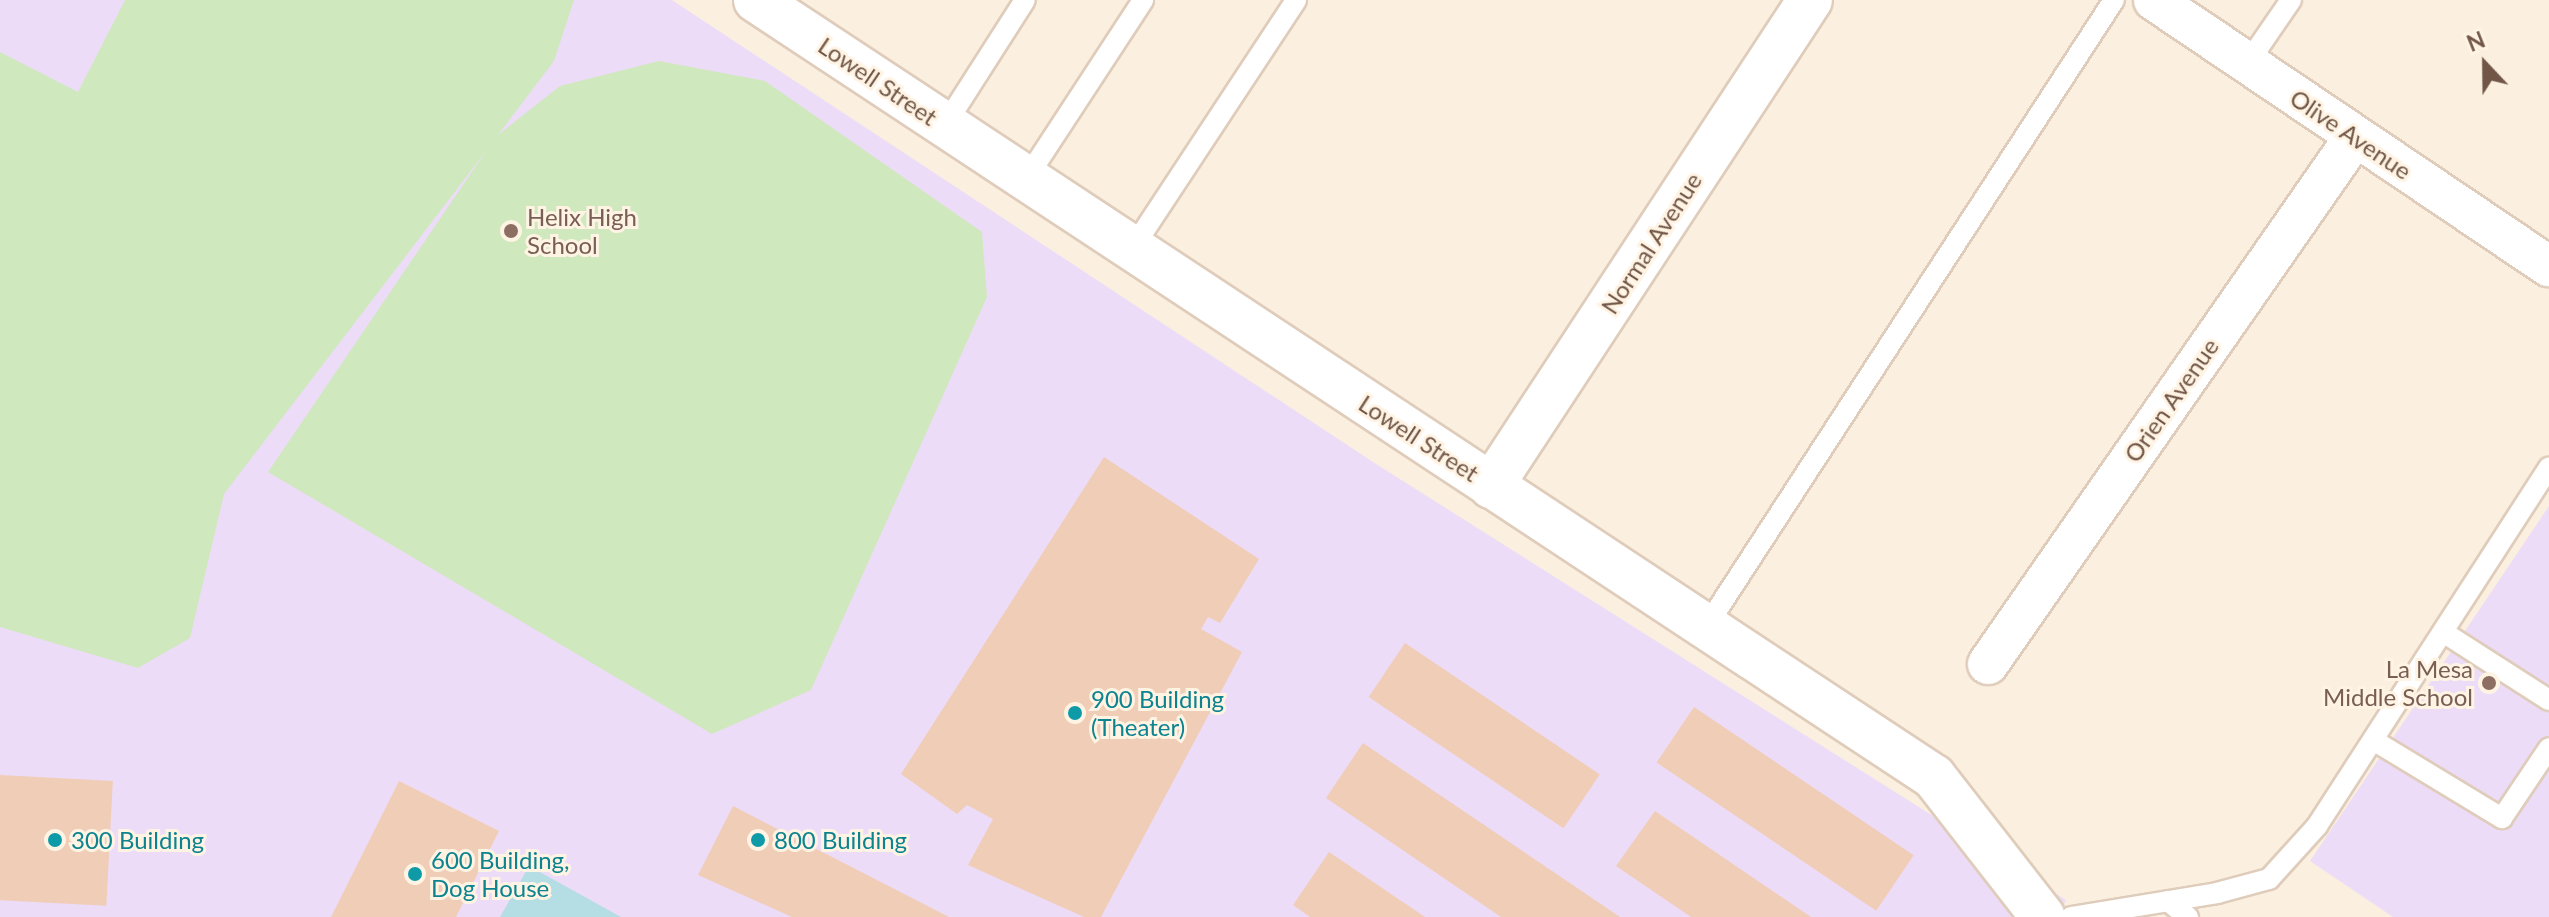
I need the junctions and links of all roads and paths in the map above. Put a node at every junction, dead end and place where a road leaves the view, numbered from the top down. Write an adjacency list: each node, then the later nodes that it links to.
1 (1025, 0): 10 (lane)
2 (1143, 0): 12 (lane)
3 (1296, 0): 13 (lane)
4 (1810, 0): 16 (street, Normal Avenue)
5 (2114, 0): 17 (lane)
6 (2154, 0): 9 (street, Olive Avenue)
7 (2291, 0): 9 (lane)
8 (764, 2): 10 (street, Lowell Street)
9 (2247, 64): 11 (street, Olive Avenue)
10 (945, 125): 12 (street, Lowell Street)
11 (2355, 137): 14 (street, Olive Avenue); 19 (street, Orien Avenue)
12 (1026, 179): 13 (street, Lowell Street)
13 (1132, 249): 16 (street, Lowell Street)
14 (2549, 266)
15 (2549, 468): 18 (lane)
16 (1491, 486): 17 (street, Lowell Street)
17 (1706, 627): 24 (street, Lowell Street)
18 (2443, 632): 20 (lane); 21 (lane)
19 (1988, 664)
20 (2549, 700)
21 (2373, 740): 22 (lane); 23 (lane)
22 (2549, 748)
23 (2168, 901): 25 (lane); 26 (lane)
24 (2043, 917)
25 (2071, 917)
26 (2188, 917)

